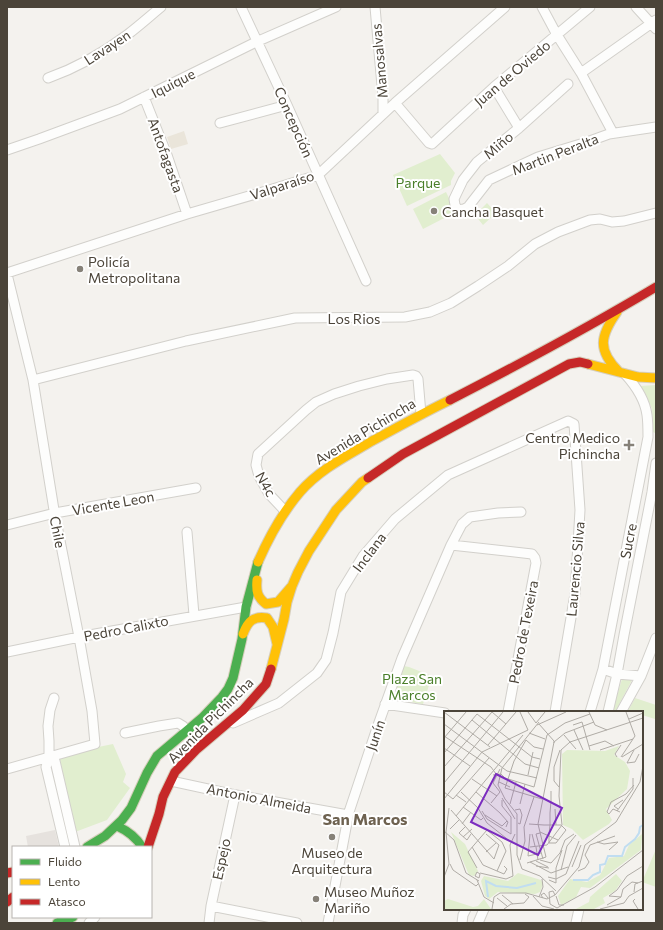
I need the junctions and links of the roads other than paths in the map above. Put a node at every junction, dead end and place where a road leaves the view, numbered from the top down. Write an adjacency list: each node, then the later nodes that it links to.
1 (161, 7): 13 (street, Lavayen)
2 (241, 7): 11 (street, Concepción)
3 (336, 7): 11 (street, Iquique)
4 (375, 7): 19 (street, Manosalvas)
5 (505, 7): 17 (street, Valparaíso)
6 (542, 7): 10 (street)
7 (590, 7): 10 (street, Juan de Oviedo)
8 (636, 7): 9 (street)
9 (654, 25): 12 (street)
10 (557, 35): 12 (street); 15 (street, Juan de Oviedo)
11 (257, 41): 16 (street, Iquique); 18 (street, Concepción)
12 (581, 73): 23 (street)
13 (48, 78)
14 (568, 84): 22 (street, Miño)
15 (494, 87): 22 (street); 24 (street, Juan de Oviedo)
16 (144, 97): 25 (street, Iquique); 29 (street, Antofagasta)
17 (395, 103): 19 (street, Valparaíso); 24 (street, Manosalvas)
18 (287, 105): 20 (street); 26 (street, Concepción)
19 (383, 114): 26 (street, Valparaíso)
20 (220, 123)
21 (656, 126): 23 (street, Martin Peralta)
22 (518, 128): 27 (street, Miño)
23 (613, 133): 27 (street, Martin Peralta)
24 (435, 141)
25 (7, 150)
26 (318, 175): 29 (street, Valparaíso); 31 (street, Concepción)
27 (468, 207)
28 (656, 213): 36 (street, Los Rios)
29 (187, 214): 30 (street, Valparaíso)
30 (7, 274): 36 (street, Chile)
31 (366, 281)
32 (656, 287): 33 (main road, Avenida Pichincha)
33 (618, 310): 34 (main road); 37 (main road, Avenida Pichincha)
34 (622, 373): 35 (main road, Avenida Pichincha); 48 (main road, Avenida Pichincha); 56 (street, Sucre)
35 (656, 378)
36 (32, 380): 43 (street, Chile)
37 (421, 414): 41 (main road, Avenida Pichincha); 41 (street, N4c)
38 (574, 424): 62 (street, Laurencio Silva); 67 (street, Inclana)
39 (656, 463): 57 (street, Sucre)
40 (196, 488): 43 (street, Vicente Leon)
41 (285, 511): 47 (main road, Avenida Pichincha)
42 (521, 512): 46 (street, Junín)
43 (55, 513): 44 (street, Vicente Leon); 51 (street, Chile)
44 (7, 525)
45 (187, 532): 50 (street)
46 (451, 545): 60 (street, Junín); 61 (street, Pedro de Texeira)
47 (257, 565): 48 (main road); 49 (main road, Avenida Pichincha)
48 (292, 586): 54 (main road, Avenida Pichincha)
49 (246, 607): 50 (street, Pedro Calixto); 53 (main road, Avenida Pichincha)
50 (194, 615): 51 (street, Pedro Calixto)
51 (79, 637): 55 (street, Pedro Calixto); 70 (street, Chile)
52 (656, 638): 58 (street)
53 (242, 639): 54 (main road); 68 (main road, Avenida Pichincha)
54 (277, 647): 67 (main road, Avenida Pichincha)
55 (7, 652)
56 (603, 669): 57 (street); 63 (street, Sucre)
57 (618, 674): 58 (street); 64 (street, Sucre)
58 (641, 676): 65 (street)
59 (54, 698): 70 (street)
60 (385, 704): 66 (street); 74 (street, Junín)
61 (508, 711)
62 (555, 711)
63 (590, 711)
64 (608, 711)
65 (621, 711)
66 (444, 713)
67 (219, 730): 72 (main road, Avenida Pichincha)
68 (187, 731): 69 (street); 75 (main road, Avenida Pichincha)
69 (125, 733)
70 (49, 758): 71 (street); 76 (street); 77 (street)
71 (7, 769)
72 (171, 781): 73 (street, Antonio Almeida); 80 (main road, Avenida Pichincha)
73 (235, 794): 74 (street, Antonio Almeida); 81 (street, Espejo)
74 (348, 815): 89 (street, Junín)
75 (116, 826): 78 (main road, Avenida Pichincha); 79 (main road)
76 (64, 846)
77 (75, 846)
78 (89, 846)
79 (141, 846)
80 (148, 846)
81 (212, 906): 87 (street, Espejo); 88 (street)
82 (466, 910): 90 (street)
83 (484, 910): 91 (street)
84 (579, 910): 92 (street)
85 (70, 918): 86 (main road)
86 (60, 922)
87 (209, 923)
88 (297, 923)
89 (328, 923)
90 (462, 923)
91 (478, 923)
92 (576, 923)

